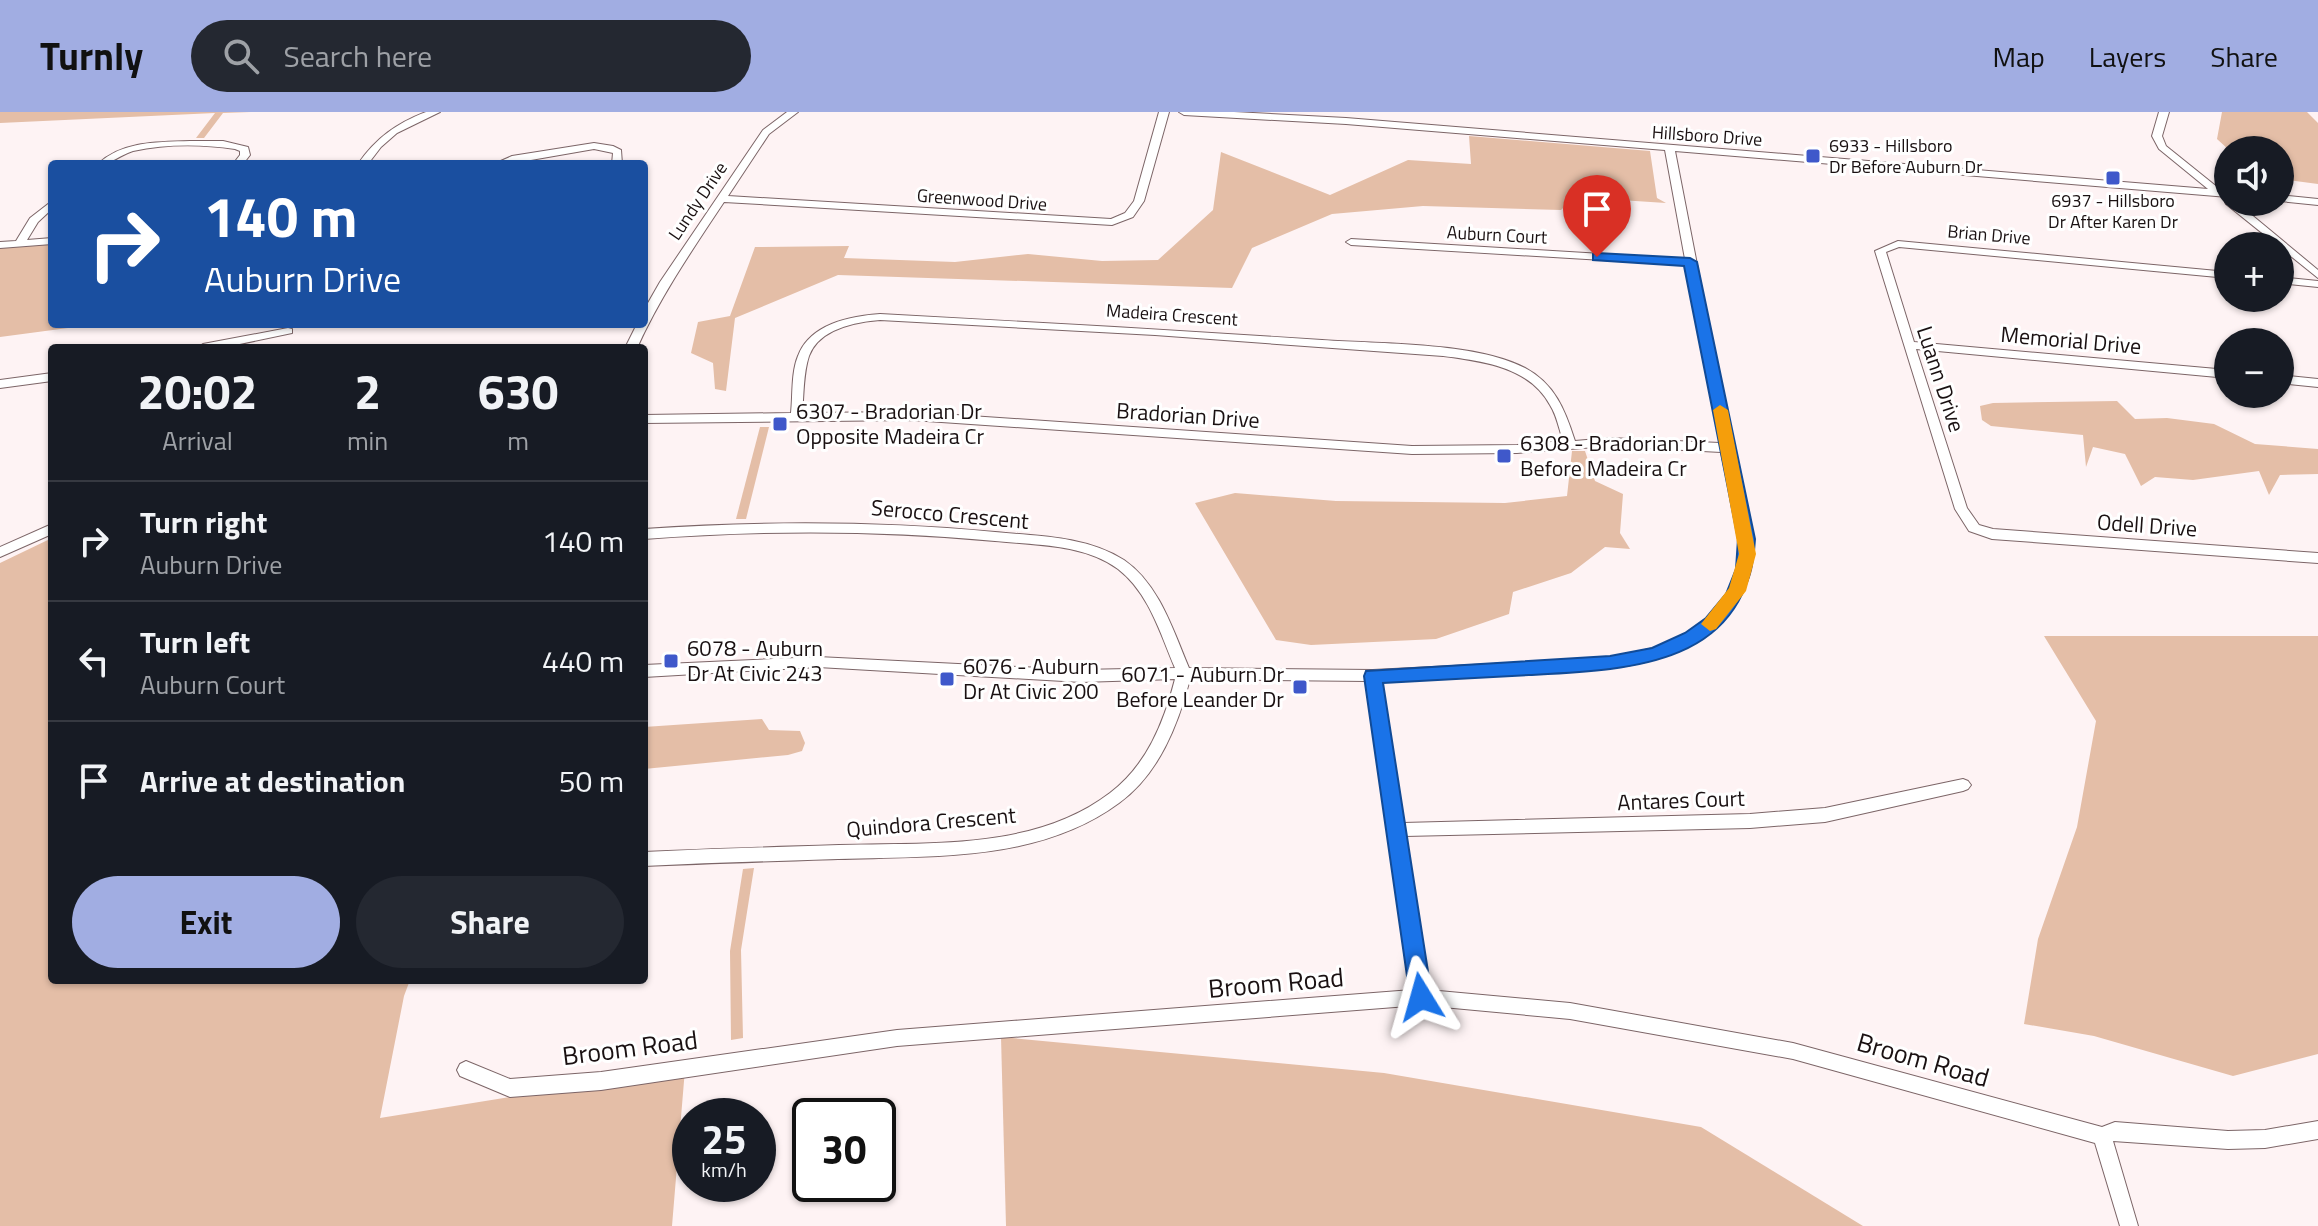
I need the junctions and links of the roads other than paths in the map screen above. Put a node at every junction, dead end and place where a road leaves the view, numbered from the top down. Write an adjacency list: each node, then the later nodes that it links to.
1 (435, 112): 9 (street)
2 (793, 112): 14 (street, Lundy Drive)
3 (1164, 112): 14 (street, Greenwood Drive)
4 (1184, 112): 6 (street, Hillsboro Drive)
5 (2164, 112): 12 (street)
6 (1670, 149): 13 (street, Hillsboro Drive); 24 (street)
7 (109, 160): 8 (street)
8 (241, 160)
9 (366, 160)
10 (509, 160): 11 (street)
11 (617, 160)
12 (2214, 187)
13 (2214, 193)
14 (721, 199): 29 (street, Lundy Drive)
15 (2294, 199): 16 (street)
16 (2318, 202)
17 (48, 208): 21 (street)
18 (2247, 216): 26 (street)
19 (48, 241): 21 (street)
20 (1351, 242): 24 (street, Auburn Court)
21 (19, 244): 22 (street)
22 (0, 245)
23 (1890, 245): 25 (street, Brian Drive); 32 (street, Luann Drive)
24 (1690, 262): 41 (street)
25 (2214, 274)
26 (2318, 275)
27 (2294, 281): 28 (street)
28 (2318, 284)
29 (648, 313)
30 (284, 328): 31 (street)
31 (219, 344)
32 (1910, 345): 33 (street, Memorial Drive); 42 (street, Luann Drive)
33 (2214, 373)
34 (48, 378): 37 (street)
35 (2294, 380): 36 (street)
36 (2318, 383)
37 (0, 384)
38 (796, 417): 39 (street, Bradorian Drive); 40 (street, Bradorian Drive); 40 (street, Madeira Crescent)
39 (648, 419)
40 (1570, 444): 41 (street, Bradorian Drive)
41 (1729, 448): 49 (street)
42 (1974, 528): 46 (street, Odell Drive)
43 (48, 531): 45 (street)
44 (648, 534): 48 (street, Serocco Crescent)
45 (0, 552)
46 (2318, 558)
47 (648, 671): 48 (street)
48 (1184, 673): 49 (street); 52 (street, Quindora Crescent)
49 (1373, 676): 51 (street)
50 (1963, 785): 51 (street, Antares Court)
51 (1397, 830): 53 (street)
52 (648, 859)
53 (1421, 997): 54 (street, Broom Road); 56 (street, Broom Road)
54 (466, 1070)
55 (2318, 1130): 56 (street, Broom Road)
56 (2102, 1136): 57 (street)
57 (2129, 1226)

